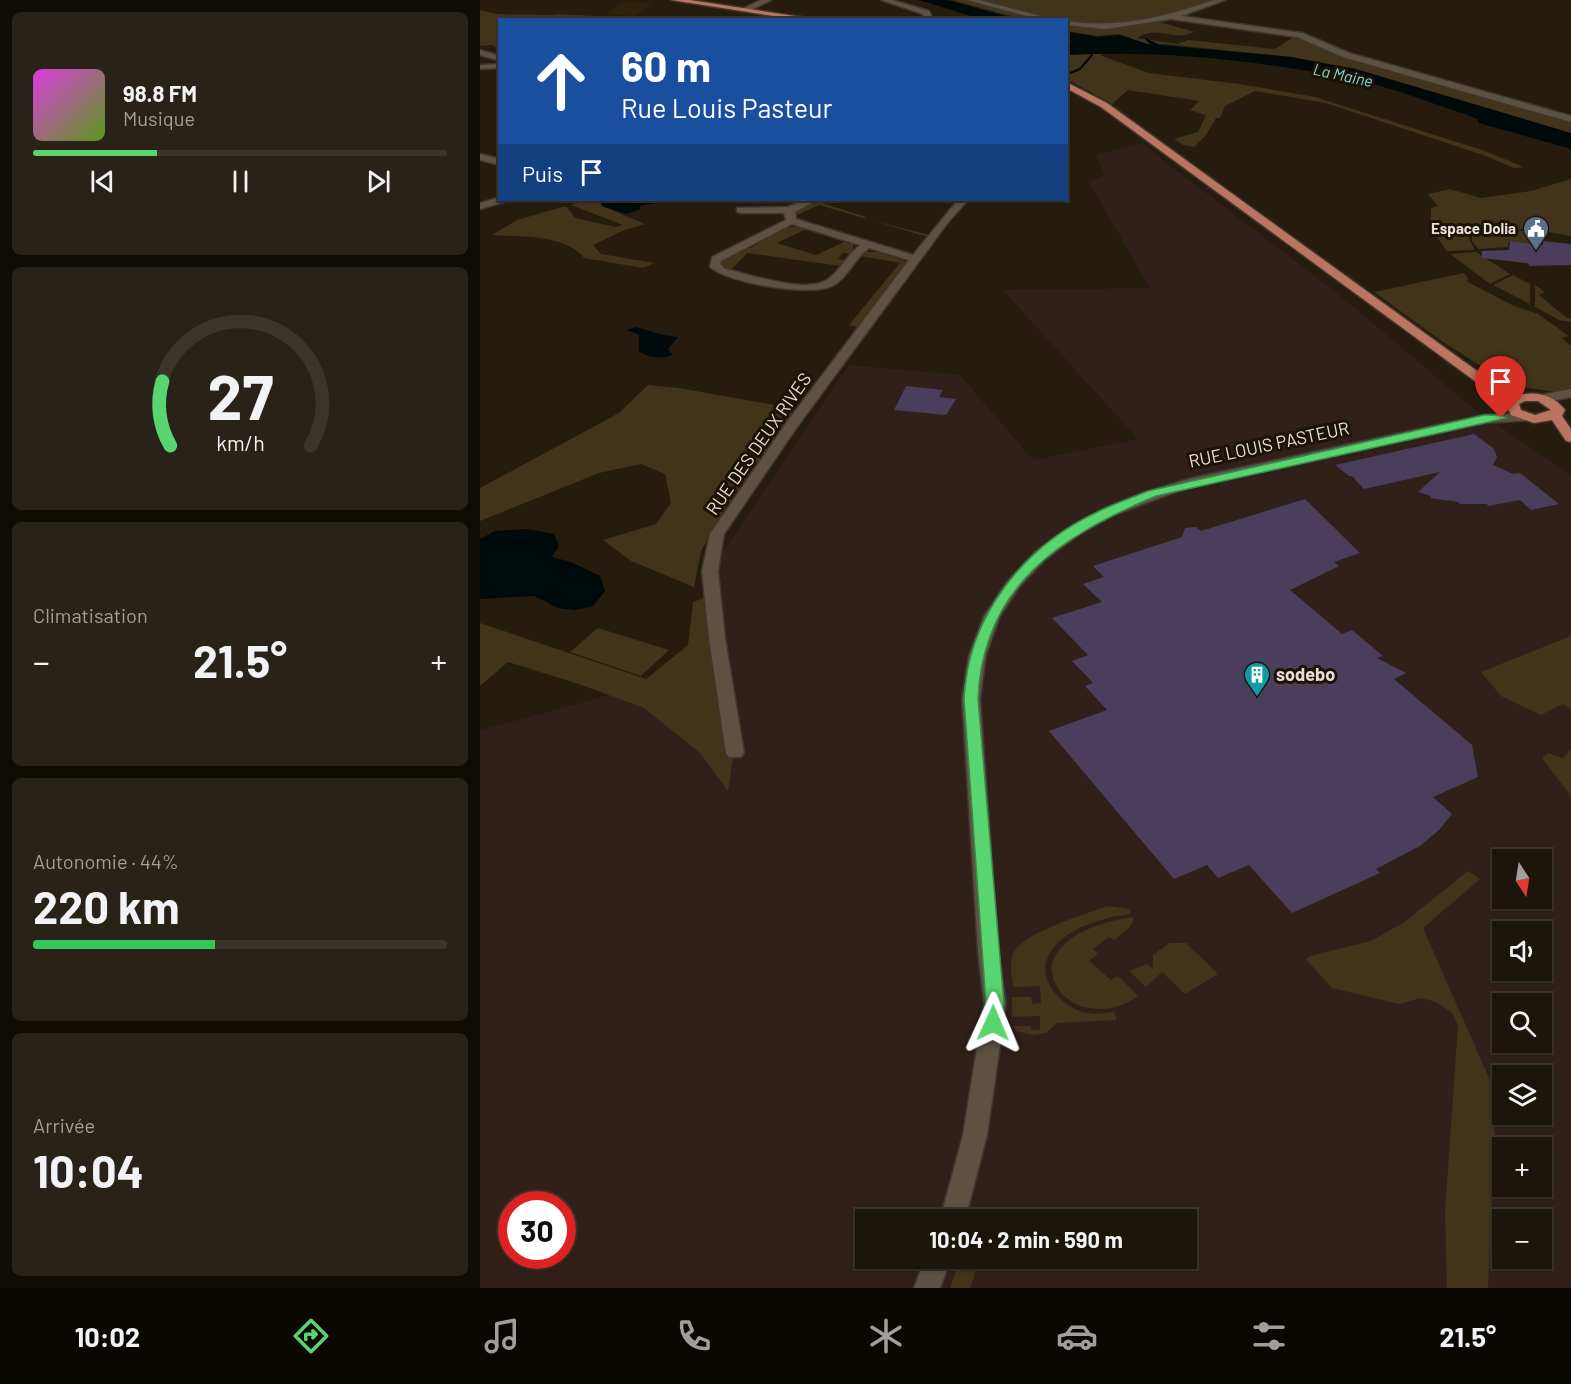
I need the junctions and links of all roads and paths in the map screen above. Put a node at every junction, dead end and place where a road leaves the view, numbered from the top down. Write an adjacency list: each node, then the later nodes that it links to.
1 (675, 0): 6 (main road)
2 (767, 0): 6 (street)
3 (885, 0): 9 (street)
4 (971, 0): 10 (street)
5 (1221, 0): 7 (street)
6 (746, 9): 8 (main road)
7 (1173, 17): 11 (street); 17 (street)
8 (805, 18)
9 (928, 18)
10 (1044, 18)
11 (1068, 23)
12 (480, 52): 13 (street)
13 (498, 58)
14 (498, 66): 15 (street)
15 (480, 67)
16 (1068, 85): 28 (main road)
17 (1571, 119)
18 (480, 157): 19 (street)
19 (498, 162)
20 (498, 201): 23 (street)
21 (811, 201): 25 (street)
22 (962, 201): 27 (street, RUE DES DEUX RIVES)
23 (480, 206)
24 (741, 210): 25 (street)
25 (791, 216): 26 (street); 26 (street)
26 (867, 245): 27 (street)
27 (916, 259): 38 (street, RUE DES DEUX RIVES)
28 (1476, 375): 30 (main road); 32 (main road)
29 (1571, 393): 30 (street)
30 (1535, 398): 32 (main road); 33 (main road)
31 (1571, 398): 33 (street)
32 (1512, 404): 34 (main road); 35 (street, RUE LOUIS PASTEUR)
33 (1557, 413): 34 (main road); 36 (main road)
34 (1531, 418): 35 (street, RUE LOUIS PASTEUR); 37 (main road)
35 (1484, 419): 39 (street, RUE LOUIS PASTEUR)
36 (1571, 438)
37 (1571, 448)
38 (735, 753)
39 (954, 1209)
40 (934, 1269): 41 (street)
41 (927, 1288)

